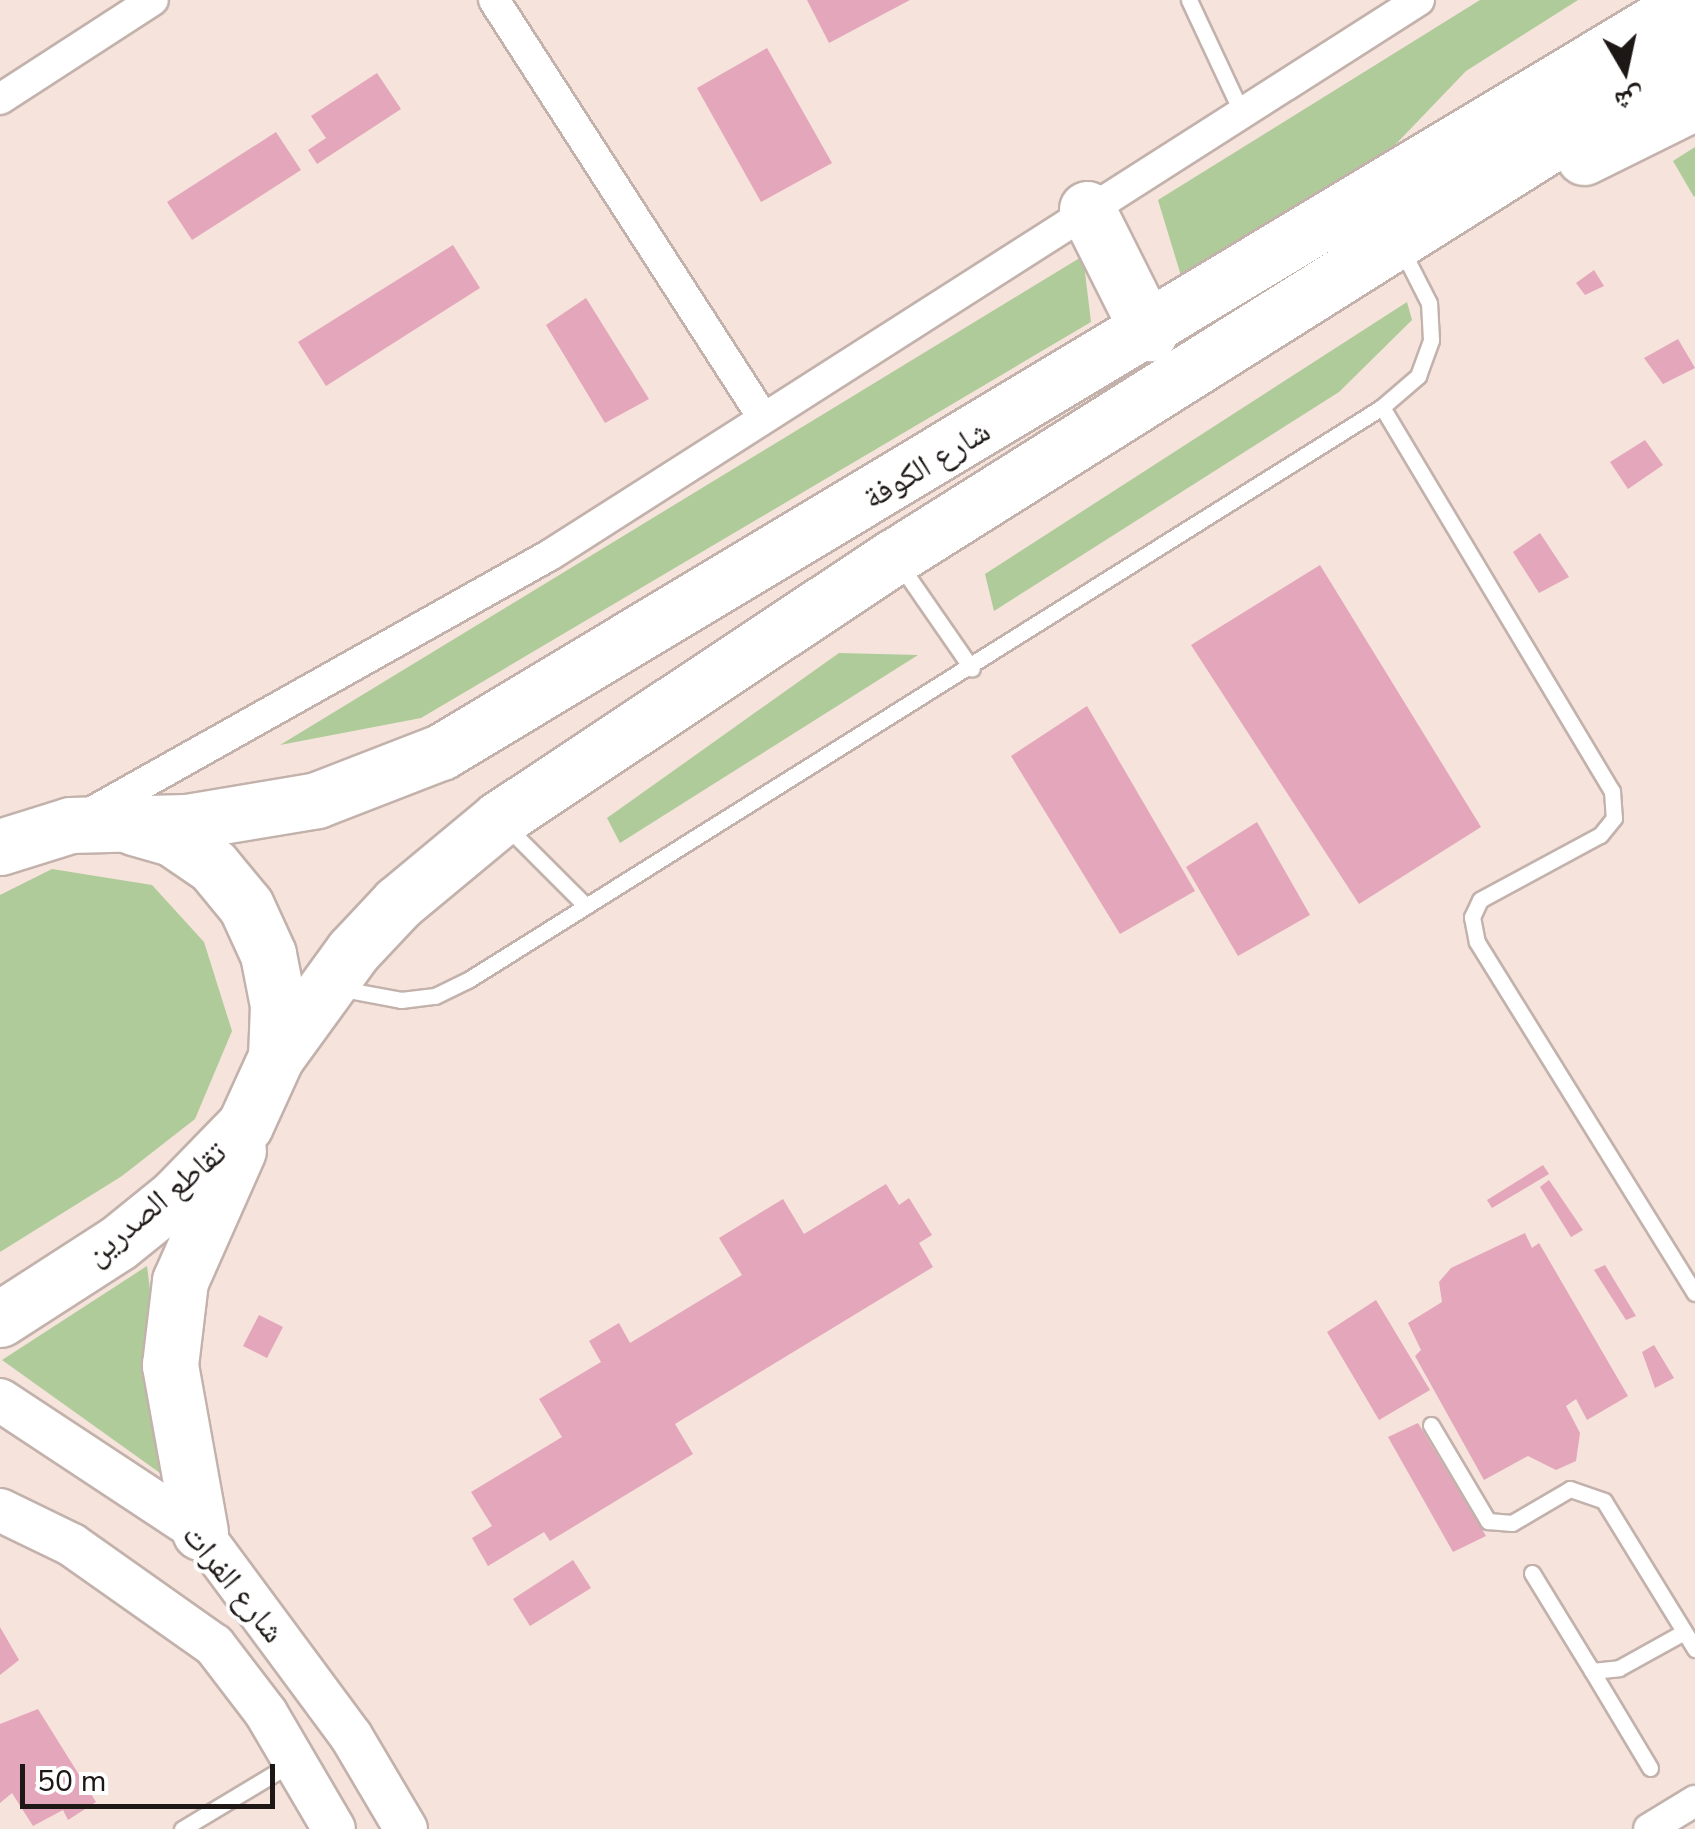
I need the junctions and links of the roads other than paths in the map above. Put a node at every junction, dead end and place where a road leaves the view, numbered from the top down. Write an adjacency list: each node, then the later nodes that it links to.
1 (494, 0): 15 (street)
2 (1189, 0): 10 (lane)
3 (1419, 0): 10 (street)
4 (1626, 0): 12 (highway)
5 (1693, 0): 12 (highway, شارع الكوفة)
6 (150, 1): 8 (street)
7 (1695, 53): 12 (highway, شارع الكوفة)
8 (0, 99)
9 (1695, 102): 12 (highway)
10 (1242, 113): 11 (street)
11 (1087, 209): 13 (highway); 15 (street)
12 (1410, 210): 13 (highway, شارع الكوفة); 14 (lane); 16 (highway, شارع الكوفة)
13 (1149, 332): 19 (highway, شارع الكوفة)
14 (1382, 407): 17 (lane); 24 (lane)
15 (763, 417): 19 (street)
16 (894, 557): 17 (lane); 18 (highway, شارع الكوفة)
17 (972, 668): 21 (lane)
18 (499, 819): 21 (lane); 22 (highway, شارع الكوفة)
19 (95, 824): 20 (highway); 23 (highway)
20 (0, 848)
21 (586, 906): 22 (lane)
22 (327, 984): 23 (highway, شارع الكوفة)
23 (266, 1081): 25 (highway, تقاطع الصدرين); 29 (highway)
24 (1695, 1293)
25 (0, 1319)
26 (0, 1400): 29 (main road, شارع الفرات)
27 (1432, 1426): 31 (lane)
28 (0, 1510): 34 (main road, شارع الفرات)
29 (200, 1532): 39 (main road, شارع الفرات)
30 (1532, 1574): 33 (lane)
31 (1684, 1632): 32 (lane); 33 (lane)
32 (1695, 1649)
33 (1592, 1671): 35 (lane)
34 (294, 1762): 37 (lane); 38 (main road, شارع الفرات)
35 (1650, 1768)
36 (1695, 1801): 40 (street)
37 (182, 1829)
38 (334, 1829)
39 (406, 1829)
40 (1650, 1829)

